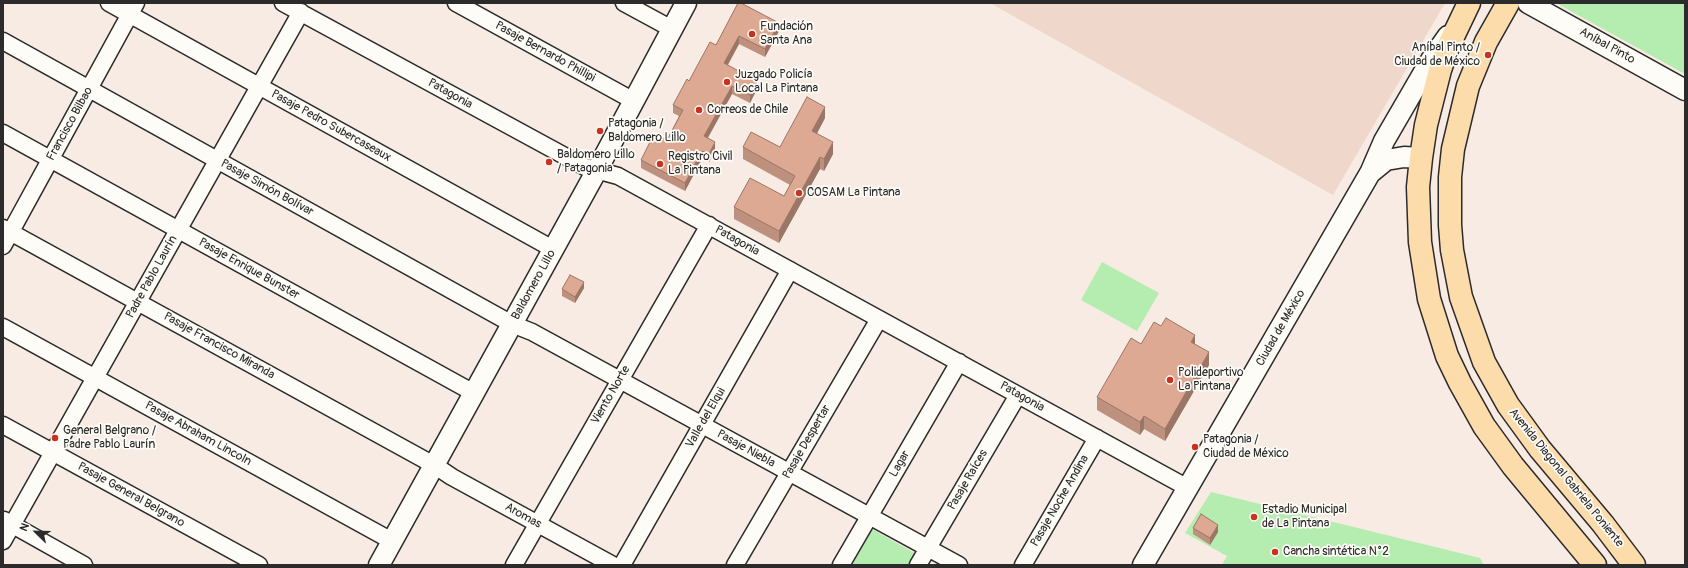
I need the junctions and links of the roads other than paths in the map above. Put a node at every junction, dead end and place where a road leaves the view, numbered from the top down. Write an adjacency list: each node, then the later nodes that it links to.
1 (108, 3): 9 (street, Pasaje Pedro Subercaseaux)
2 (283, 3): 10 (street, Patagonia)
3 (456, 3): 17 (street, Pasaje Bernardo Phillipi)
4 (624, 3): 12 (street)
5 (686, 3): 12 (street, Baldomero Lillo)
6 (1469, 3): 11 (main road)
7 (1508, 3): 19 (main road, Avenida Diagonal Gabriela Poniente)
8 (1528, 3): 16 (street, Aníbal Pinto)
9 (133, 9): 14 (street, Pasaje Pedro Subercaseaux); 15 (street, Francisco Bilbao)
10 (301, 12): 14 (street, Padre Pablo Laurín); 23 (street, Patagonia)
11 (1457, 26): 20 (main road); 24 (street, Ciudad de México)
12 (672, 30): 17 (street, Baldomero Lillo)
13 (3, 41): 15 (street, Pasaje Simón Bolívar)
14 (260, 87): 22 (street, Padre Pablo Laurín); 28 (street, Pasaje Pedro Subercaseaux)
15 (89, 89): 21 (street, Francisco Bilbao); 22 (street, Pasaje Simón Bolívar)
16 (1685, 90)
17 (634, 101): 23 (street, Baldomero Lillo)
18 (3, 133): 21 (street, Pasaje Enrique Bunster)
19 (1453, 149): 20 (main road); 47 (main road, Avenida Diagonal Gabriela Poniente)
20 (1421, 158): 24 (street, Ciudad de México); 48 (main road)
21 (50, 160): 26 (street, Pasaje Enrique Bunster); 27 (street, Francisco Bilbao)
22 (218, 160): 26 (street, Padre Pablo Laurín); 32 (street, Pasaje Simón Bolívar)
23 (597, 170): 25 (street, Patagonia); 28 (street, Baldomero Lillo)
24 (1370, 173): 46 (street, Ciudad de México)
25 (709, 225): 29 (street, Patagonia); 37 (street, Viento Norte)
26 (179, 230): 30 (street, Padre Pablo Laurín); 38 (street, Pasaje Enrique Bunster)
27 (6, 235): 30 (street, Pasaje Francisco Miranda)
28 (553, 249): 32 (street, Baldomero Lillo)
29 (790, 270): 31 (street, Patagonia); 41 (street, Valle del Elqui)
30 (138, 302): 36 (street, Padre Pablo Laurín); 44 (street, Pasaje Francisco Miranda)
31 (879, 319): 35 (street, Patagonia); 45 (street, Pasaje Despertar)
32 (512, 324): 34 (street, Pasaje Simón Bolívar); 38 (street, Baldomero Lillo)
33 (3, 327): 36 (street, Pasaje Abraham Lincoln)
34 (532, 332): 37 (street, Pasaje Niebla)
35 (959, 362): 39 (street, Patagonia); 49 (street, Lagar)
36 (96, 378): 43 (street, Padre Pablo Laurín); 52 (street, Pasaje Abraham Lincoln)
37 (620, 380): 41 (street, Pasaje Niebla); 51 (street, Viento Norte)
38 (474, 393): 44 (street, Baldomero Lillo)
39 (1018, 394): 42 (street, Patagonia); 54 (street, Pasaje Raíces)
40 (3, 425): 43 (street, Pasaje General Belgrano)
41 (702, 425): 45 (street, Pasaje Niebla); 60 (street, Valle del Elqui)
42 (1097, 438): 46 (street, Patagonia); 65 (street, Pasaje Noche Andina)
43 (53, 453): 50 (street, Padre Pablo Laurín); 56 (street, Pasaje General Belgrano)
44 (434, 465): 51 (street, Aromas); 52 (street, Baldomero Lillo)
45 (789, 473): 49 (street, Pasaje Niebla); 61 (street, Pasaje Despertar)
46 (1188, 488): 66 (street, Ciudad de México)
47 (1578, 494): 48 (main road); 68 (main road, Avenida Diagonal Gabriela Poniente)
48 (1554, 515): 67 (main road)
49 (870, 516): 54 (street, Pasaje Niebla); 62 (street, Lagar)
50 (8, 522): 53 (street, Padre Pablo Laurín); 55 (street)
51 (538, 524): 58 (street, Viento Norte); 59 (street, Aromas)
52 (392, 541): 57 (street, Baldomero Lillo)
53 (3, 542)
54 (928, 548): 63 (street, Pasaje Raíces); 64 (street, Pasaje Niebla)
55 (84, 565)
56 (259, 565)
57 (379, 565)
58 (514, 565)
59 (613, 565)
60 (622, 565)
61 (735, 565)
62 (841, 565)
63 (918, 565)
64 (959, 565)
65 (1023, 565)
66 (1143, 565)
67 (1595, 565)
68 (1634, 565)

